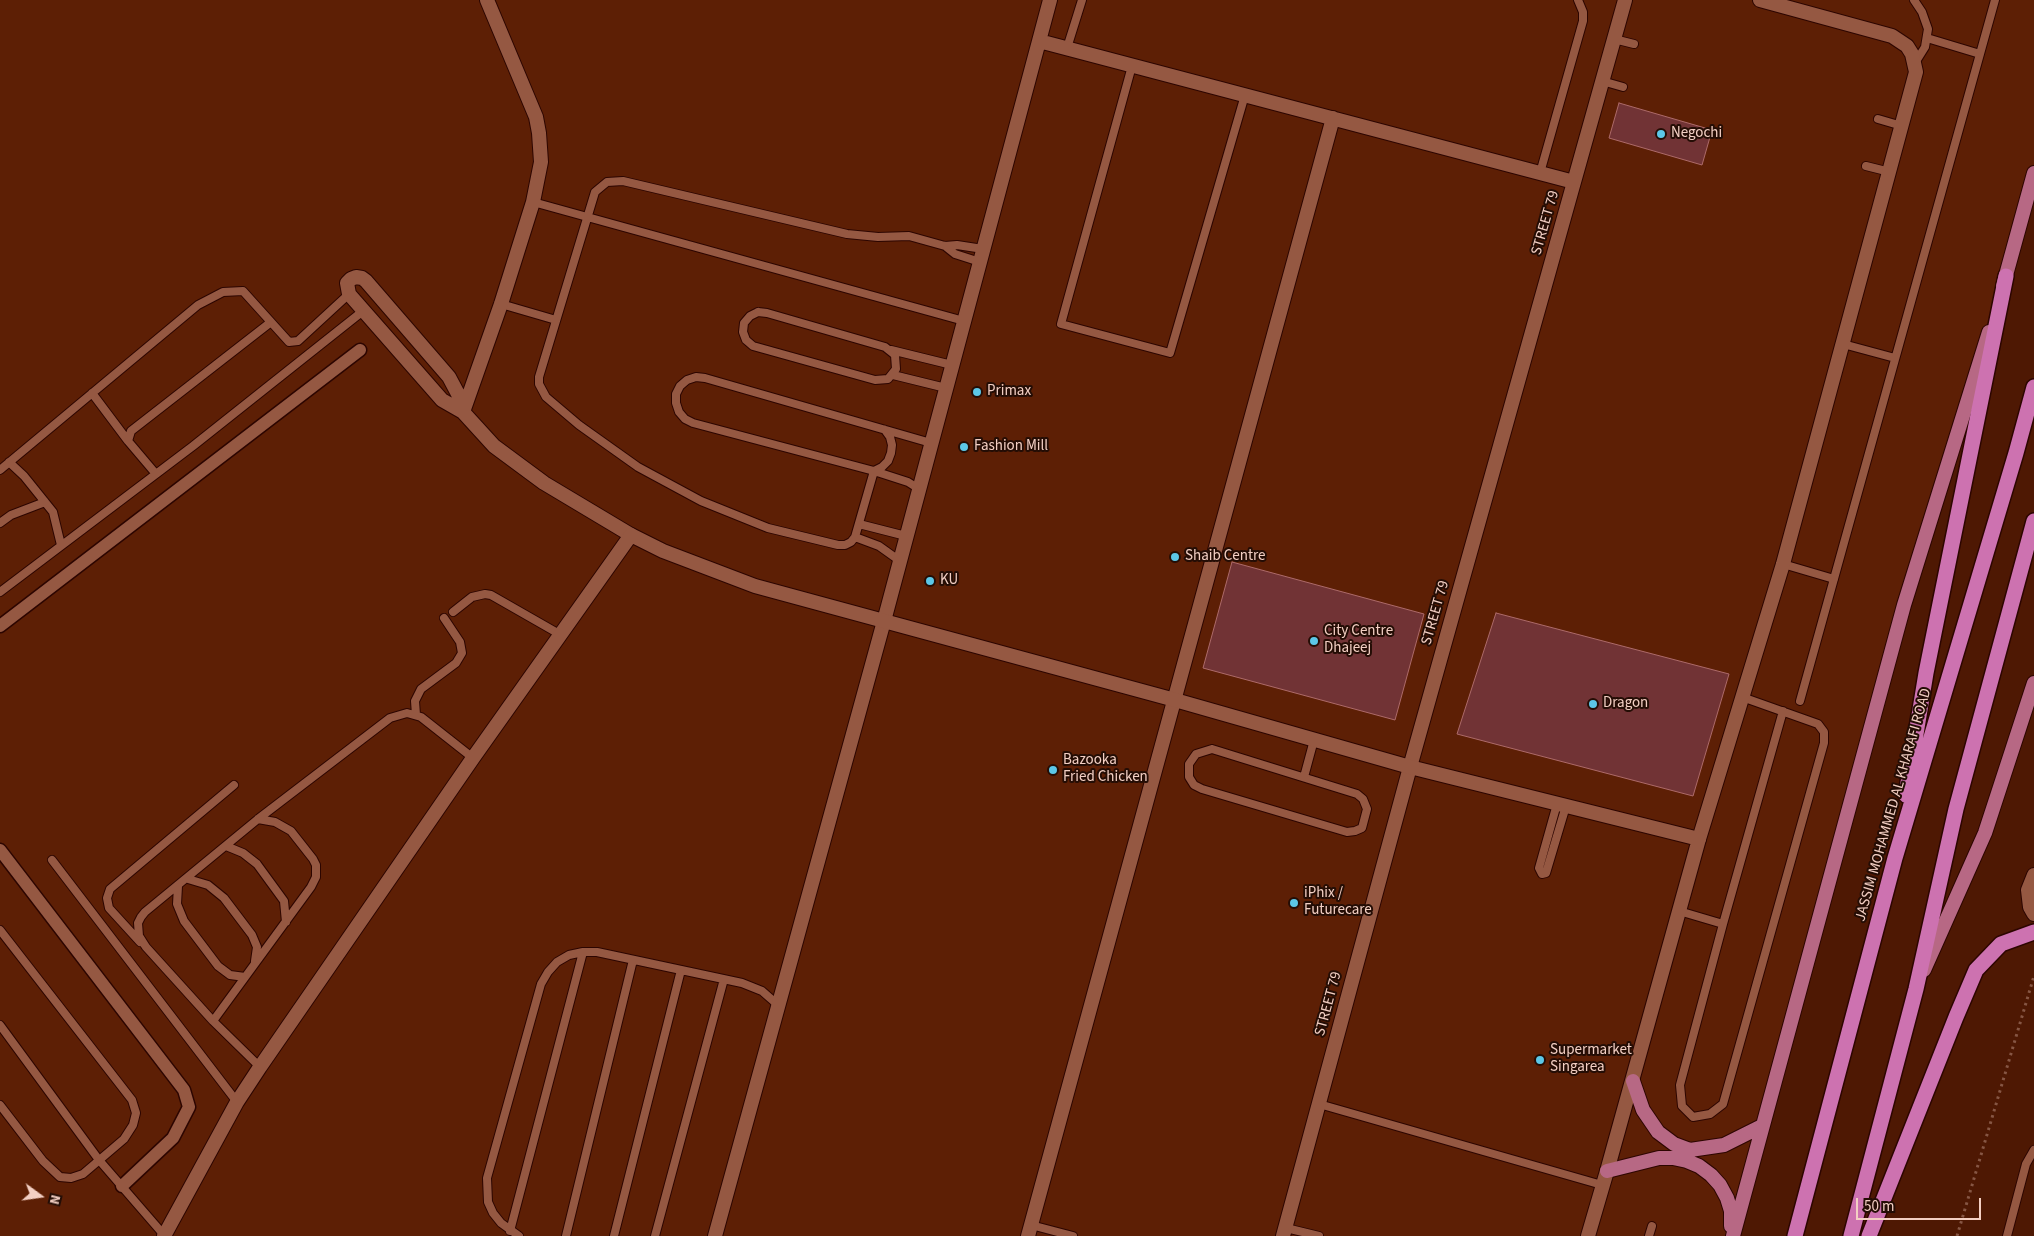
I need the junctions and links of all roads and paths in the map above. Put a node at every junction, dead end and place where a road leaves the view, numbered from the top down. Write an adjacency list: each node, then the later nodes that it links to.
1 (487, 0): 29 (street)
2 (1050, 0): 11 (street)
3 (1082, 0): 13 (lane)
4 (1578, 0): 26 (lane)
5 (1625, 0): 9 (street, STREET 79)
6 (1760, 0): 15 (street)
7 (1914, 0): 10 (lane)
8 (1995, 0): 14 (lane)
9 (1614, 38): 12 (lane); 17 (street, STREET 79)
10 (1927, 38): 14 (lane); 15 (lane)
11 (1039, 41): 13 (street); 32 (street)
12 (1634, 44)
13 (1067, 48): 16 (street)
14 (1980, 54): 43 (lane)
15 (1915, 63): 22 (street)
16 (1132, 66): 19 (street); 19 (lane)
17 (1602, 81): 18 (lane); 28 (street, STREET 79)
18 (1623, 87)
19 (1245, 96): 20 (street)
20 (1332, 118): 26 (street); 77 (street)
21 (1878, 119): 22 (lane)
22 (1902, 126): 25 (street)
23 (1866, 166): 25 (lane)
24 (2034, 168): 27 (main road)
25 (1890, 172): 40 (street)
26 (1540, 174): 28 (street)
27 (2033, 178): 33 (main road)
28 (1574, 182): 83 (street, STREET 79)
29 (534, 202): 30 (lane); 35 (street)
30 (587, 216): 31 (lane); 37 (lane); 38 (lane)
31 (945, 246): 32 (lane); 32 (lane)
32 (981, 256): 38 (street)
33 (2006, 276): 91 (highway); 119 (main road)
34 (349, 294): 36 (street); 39 (lane); 49 (street)
35 (501, 304): 37 (lane); 49 (street)
36 (363, 311): 49 (street); 56 (lane)
37 (556, 320): 64 (lane)
38 (964, 321): 44 (street)
39 (271, 322): 48 (lane); 51 (lane)
40 (1843, 344): 43 (lane); 67 (street)
41 (360, 350): 73 (street)
42 (891, 350): 44 (lane); 45 (lane); 45 (lane)
43 (1896, 358): 68 (lane)
44 (952, 365): 47 (street)
45 (893, 374): 47 (lane)
46 (2034, 386): 91 (highway, JASSIM MOHAMMED AL KHARAFI ROAD)
47 (946, 388): 52 (street)
48 (92, 393): 51 (lane); 53 (lane)
49 (463, 412): 62 (street)
50 (885, 430): 52 (lane); 55 (lane); 55 (lane)
51 (128, 441): 56 (lane)
52 (931, 443): 57 (street)
53 (10, 462): 54 (lane); 58 (lane)
54 (0, 470)
55 (874, 471): 57 (lane); 61 (lane)
56 (156, 474): 65 (lane)
57 (919, 489): 63 (street)
58 (45, 502): 60 (lane); 65 (lane)
59 (2034, 521): 110 (highway)
60 (0, 523)
61 (859, 524): 63 (lane); 64 (lane)
62 (631, 535): 72 (street); 74 (street)
63 (906, 536): 66 (street)
64 (855, 537): 66 (lane)
65 (61, 545): 69 (lane)
66 (900, 561): 72 (street)
67 (1783, 564): 68 (lane); 76 (street)
68 (1834, 579): 78 (lane)
69 (0, 592)
70 (453, 612): 74 (lane)
71 (444, 618): 80 (lane)
72 (884, 621): 77 (street); 111 (street)
73 (0, 626)
74 (561, 635): 82 (street)
75 (2034, 683): 110 (main road)
76 (1742, 697): 79 (lane); 88 (street)
77 (1175, 700): 81 (street); 126 (street)
78 (1800, 701)
79 (1783, 711): 99 (lane); 99 (lane)
80 (416, 715): 82 (lane); 87 (lane)
81 (1314, 740): 83 (street); 84 (lane)
82 (473, 758): 114 (street)
83 (1410, 767): 86 (street); 117 (street, STREET 79)
84 (1304, 777): 84 (lane)
85 (234, 785): 102 (lane)
86 (1562, 805): 86 (lane); 88 (street)
87 (258, 819): 89 (lane); 98 (lane)
88 (1699, 839): 96 (street)
89 (226, 846): 94 (lane); 98 (lane)
90 (0, 850): 124 (street)
91 (1895, 858): 140 (highway, JASSIM MOHAMMED AL KHARAFI ROAD)
92 (52, 860): 116 (lane)
93 (2034, 875): 97 (street)
94 (188, 879): 95 (lane); 105 (lane)
95 (178, 886): 102 (lane); 108 (lane)
96 (1679, 911): 99 (lane); 115 (street)
97 (2034, 914)
98 (286, 922): 105 (lane)
99 (1723, 924)
100 (0, 930): 121 (lane)
101 (2034, 932): 142 (highway)
102 (146, 947): 112 (lane)
103 (583, 952): 104 (lane); 127 (lane); 127 (lane)
104 (633, 960): 106 (lane); 131 (lane)
105 (255, 963): 108 (lane)
106 (681, 970): 109 (lane); 132 (lane)
107 (2034, 976): 143 (path)
108 (244, 977): 112 (lane)
109 (724, 979): 111 (lane); 133 (lane)
110 (1916, 989): 141 (highway)
111 (778, 1005): 134 (street)
112 (213, 1022): 114 (lane)
113 (0, 1024): 121 (lane)
114 (260, 1067): 116 (street)
115 (1633, 1080): 119 (main road); 122 (street)
116 (238, 1102): 129 (street)
117 (1319, 1104): 123 (lane); 128 (street, STREET 79)
118 (0, 1106): 121 (lane)
119 (1762, 1126): 139 (main road)
120 (2034, 1150): 144 (lane)
121 (99, 1160): 124 (lane)
122 (1607, 1171): 123 (street); 139 (main road)
123 (1602, 1185): 137 (street)
124 (122, 1186): 129 (lane)
125 (1652, 1226): 138 (lane)
126 (1030, 1230): 135 (lane)
127 (510, 1231): 130 (lane)
128 (1284, 1232): 136 (lane)
129 (163, 1236)
130 (519, 1236)
131 (566, 1236)
132 (614, 1236)
133 (655, 1236)
134 (715, 1236)
135 (1073, 1236)
136 (1319, 1236)
137 (1588, 1236)
138 (1649, 1236)
139 (1732, 1236)
140 (1795, 1236)
141 (1851, 1236)
142 (1869, 1236)
143 (1957, 1236)
144 (2006, 1236)

